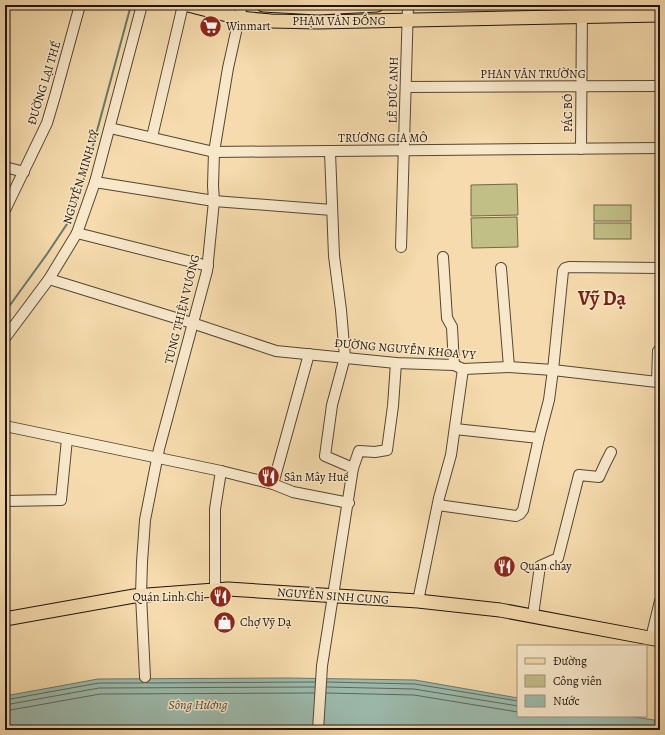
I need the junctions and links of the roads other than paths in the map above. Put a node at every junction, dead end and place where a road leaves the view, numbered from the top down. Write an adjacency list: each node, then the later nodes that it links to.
1 (80, 5): 25 (street, ĐƯỜNG LẠI THẾ)
2 (142, 5): 17 (street, NGUYỄN MINH VỸ)
3 (183, 5): 18 (street)
4 (188, 5): 12 (main road, PHẠM VĂN ĐỒNG)
5 (242, 5): 12 (street, TÙNG THIỆN VƯƠNG)
6 (263, 5): 9 (main road, PHẠM VĂN ĐỒNG)
7 (377, 5): 9 (main road, PHẠM VĂN ĐỒNG)
8 (408, 5): 13 (street, LÊ ĐỨC ANH)
9 (318, 6)
10 (582, 11): 11 (main road, PHẠM VĂN ĐỒNG); 13 (main road, PHẠM VĂN ĐỒNG); 14 (street, PÁC BÓ)
11 (660, 15)
12 (239, 18): 13 (main road, PHẠM VĂN ĐỒNG); 22 (street, TÙNG THIỆN VƯƠNG)
13 (408, 20): 16 (street, LÊ ĐỨC ANH)
14 (581, 86): 15 (street, PHAN VĂN TRƯỜNG); 16 (street, PHAN VĂN TRƯỜNG); 20 (street, PÁC BÓ)
15 (660, 86)
16 (406, 87): 21 (street, LÊ ĐỨC ANH)
17 (110, 128): 18 (street, TRƯƠNG GIA MÔ); 26 (street, NGUYỄN MINH VỸ)
18 (152, 137): 22 (street, TRƯƠNG GIA MÔ)
19 (660, 148): 20 (street, TRƯƠNG GIA MÔ)
20 (581, 149): 21 (street, TRƯƠNG GIA MÔ)
21 (404, 151): 23 (street, TRƯƠNG GIA MÔ); 31 (street, LÊ ĐỨC ANH)
22 (214, 152): 23 (street, TRƯƠNG GIA MÔ); 27 (street, TÙNG THIỆN VƯƠNG)
23 (330, 152): 29 (street)
24 (5, 167): 25 (street)
25 (24, 172): 28 (street, ĐƯỜNG LẠI THẾ)
26 (95, 182): 27 (street); 30 (street, NGUYỄN MINH VỸ)
27 (214, 201): 29 (street); 33 (street, TÙNG THIỆN VƯƠNG)
28 (5, 210)
29 (332, 210): 41 (street)
30 (77, 233): 33 (street); 36 (street, NGUYỄN MINH VỸ)
31 (401, 247)
32 (442, 258): 43 (street)
33 (208, 266): 37 (street, TÙNG THIỆN VƯƠNG)
34 (501, 268): 44 (street)
35 (660, 268): 45 (street)
36 (49, 279): 37 (street, ĐƯỜNG NGUYỄN KHOA VY); 38 (street, NGUYỄN MINH VỸ)
37 (192, 323): 40 (street, ĐƯỜNG NGUYỄN KHOA VY); 51 (street, TÙNG THIỆN VƯƠNG)
38 (5, 338)
39 (660, 351): 45 (street, ĐƯỜNG NGUYỄN KHOA VY)
40 (309, 354): 41 (street, ĐƯỜNG NGUYỄN KHOA VY); 54 (street)
41 (345, 357): 42 (street, ĐƯỜNG NGUYỄN KHOA VY); 52 (street)
42 (396, 363): 43 (street, ĐƯỜNG NGUYỄN KHOA VY); 52 (street)
43 (458, 367): 44 (street, ĐƯỜNG NGUYỄN KHOA VY); 47 (street)
44 (509, 367): 45 (street, ĐƯỜNG NGUYỄN KHOA VY)
45 (553, 370): 48 (street)
46 (5, 426): 49 (street)
47 (455, 429): 48 (street); 57 (street)
48 (539, 438): 57 (street)
49 (67, 439): 51 (street); 55 (street)
50 (611, 452): 63 (street)
51 (157, 458): 53 (street); 59 (street, TÙNG THIỆN VƯƠNG)
52 (353, 468): 56 (street)
53 (221, 471): 54 (street); 58 (street)
54 (273, 484): 56 (street)
55 (5, 501)
56 (348, 503): 60 (street)
57 (438, 505): 61 (street)
58 (215, 589): 59 (main road, NGUYỄN SINH CUNG); 60 (main road, NGUYỄN SINH CUNG)
59 (141, 595): 64 (main road, NGUYỄN SINH CUNG); 66 (street, TÙNG THIỆN VƯƠNG)
60 (332, 596): 61 (main road, NGUYỄN SINH CUNG); 67 (street)
61 (418, 601): 63 (main road, NGUYỄN SINH CUNG)
62 (660, 601): 65 (street)
63 (532, 615): 65 (main road, NGUYỄN SINH CUNG)
64 (5, 619)
65 (655, 639)
66 (145, 677)
67 (318, 730)

